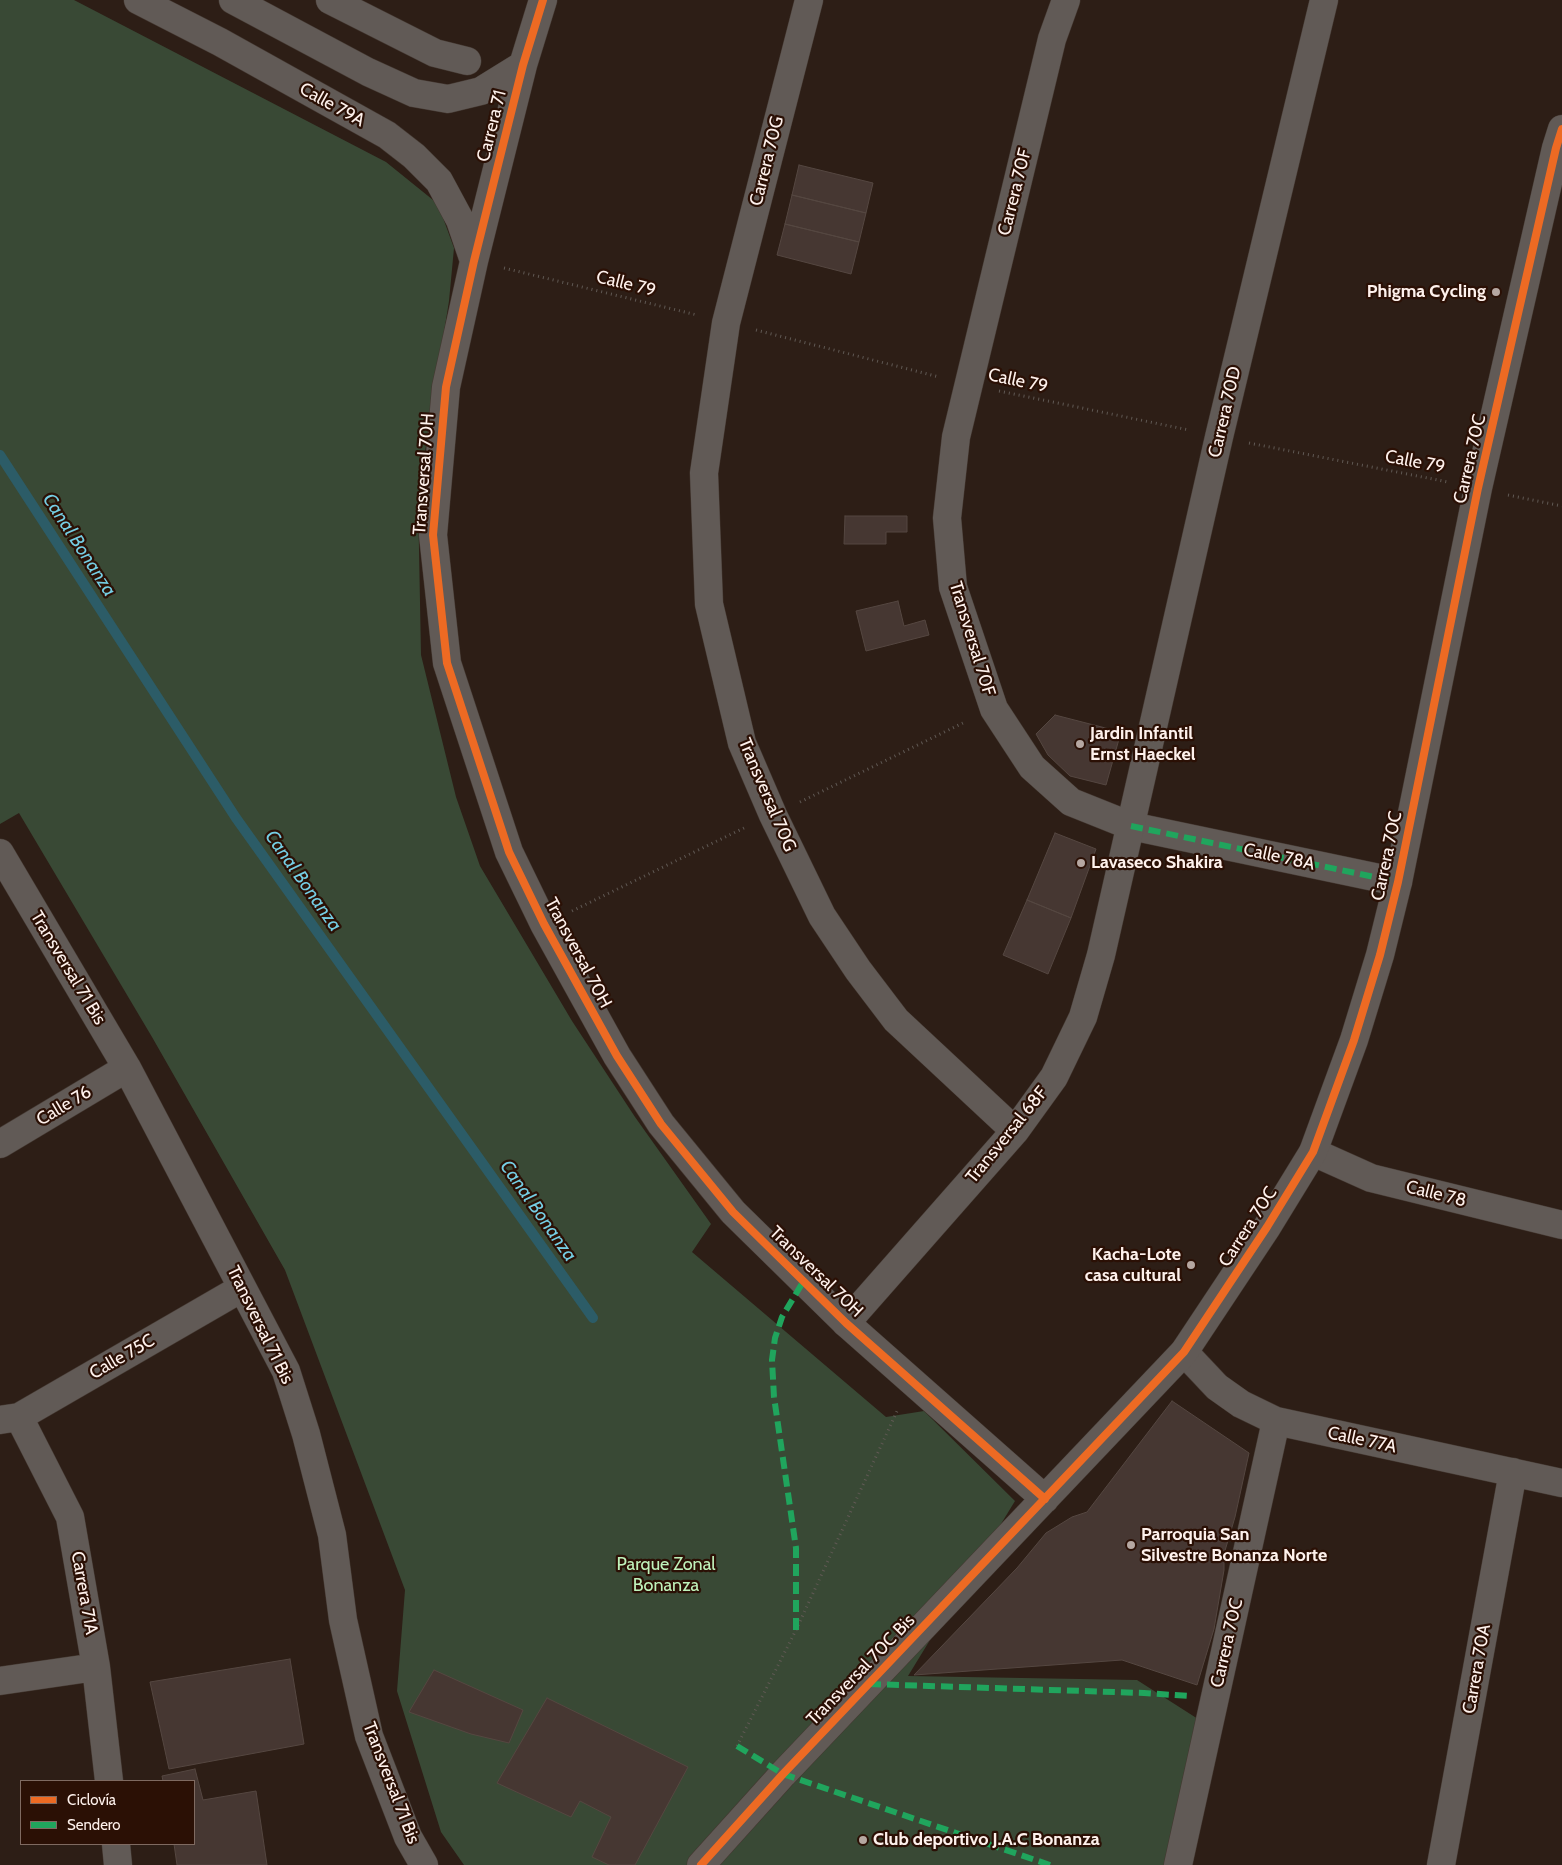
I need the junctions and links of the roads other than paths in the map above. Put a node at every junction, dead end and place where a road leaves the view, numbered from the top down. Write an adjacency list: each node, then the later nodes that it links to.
1 (138, 0): 11 (street, Calle 79A)
2 (233, 0): 9 (street)
3 (330, 0): 8 (street)
4 (543, 0): 9 (street, Carrera 71)
5 (809, 0): 12 (street, Carrera 70G)
6 (1066, 0): 13 (street, Carrera 70F)
7 (1324, 0): 14 (street, Carrera 70D)
8 (467, 60)
9 (522, 65): 11 (street, Carrera 71)
10 (1562, 129): 16 (street, Carrera 70C)
11 (474, 261): 23 (street, Transversal 70H)
12 (726, 323): 18 (street, Transversal 70G)
13 (968, 384): 14 (street, Transversal 70F)
14 (1131, 826): 16 (street, Calle 78A); 18 (street, Transversal 68F)
15 (0, 853): 17 (street, Transversal 71 Bis)
16 (1398, 882): 20 (street, Carrera 70C)
17 (127, 1068): 19 (street, Calle 76); 22 (street, Transversal 71 Bis)
18 (1015, 1131): 23 (street, Transversal 68F)
19 (0, 1144)
20 (1313, 1152): 21 (street, Calle 78); 24 (street, Carrera 70C)
21 (1562, 1225)
22 (242, 1288): 25 (street, Calle 75C); 35 (street, Transversal 71 Bis)
23 (846, 1323): 29 (street, Transversal 70H)
24 (1184, 1352): 26 (street, Calle 77A); 29 (street, Carrera 70C)
25 (10, 1418): 30 (street, Carrera 71A)
26 (1276, 1421): 27 (street, Calle 77A); 37 (street, Carrera 70C)
27 (1512, 1472): 28 (street, Calle 77A); 38 (street, Carrera 70A)
28 (1562, 1483)
29 (1045, 1499): 36 (street, Transversal 70C Bis)
30 (96, 1667): 31 (street); 32 (street, Carrera 71A)
31 (0, 1681)
32 (109, 1780)
33 (116, 1845): 34 (street)
34 (118, 1865)
35 (424, 1865)
36 (701, 1865)
37 (1178, 1865)
38 (1440, 1865)

